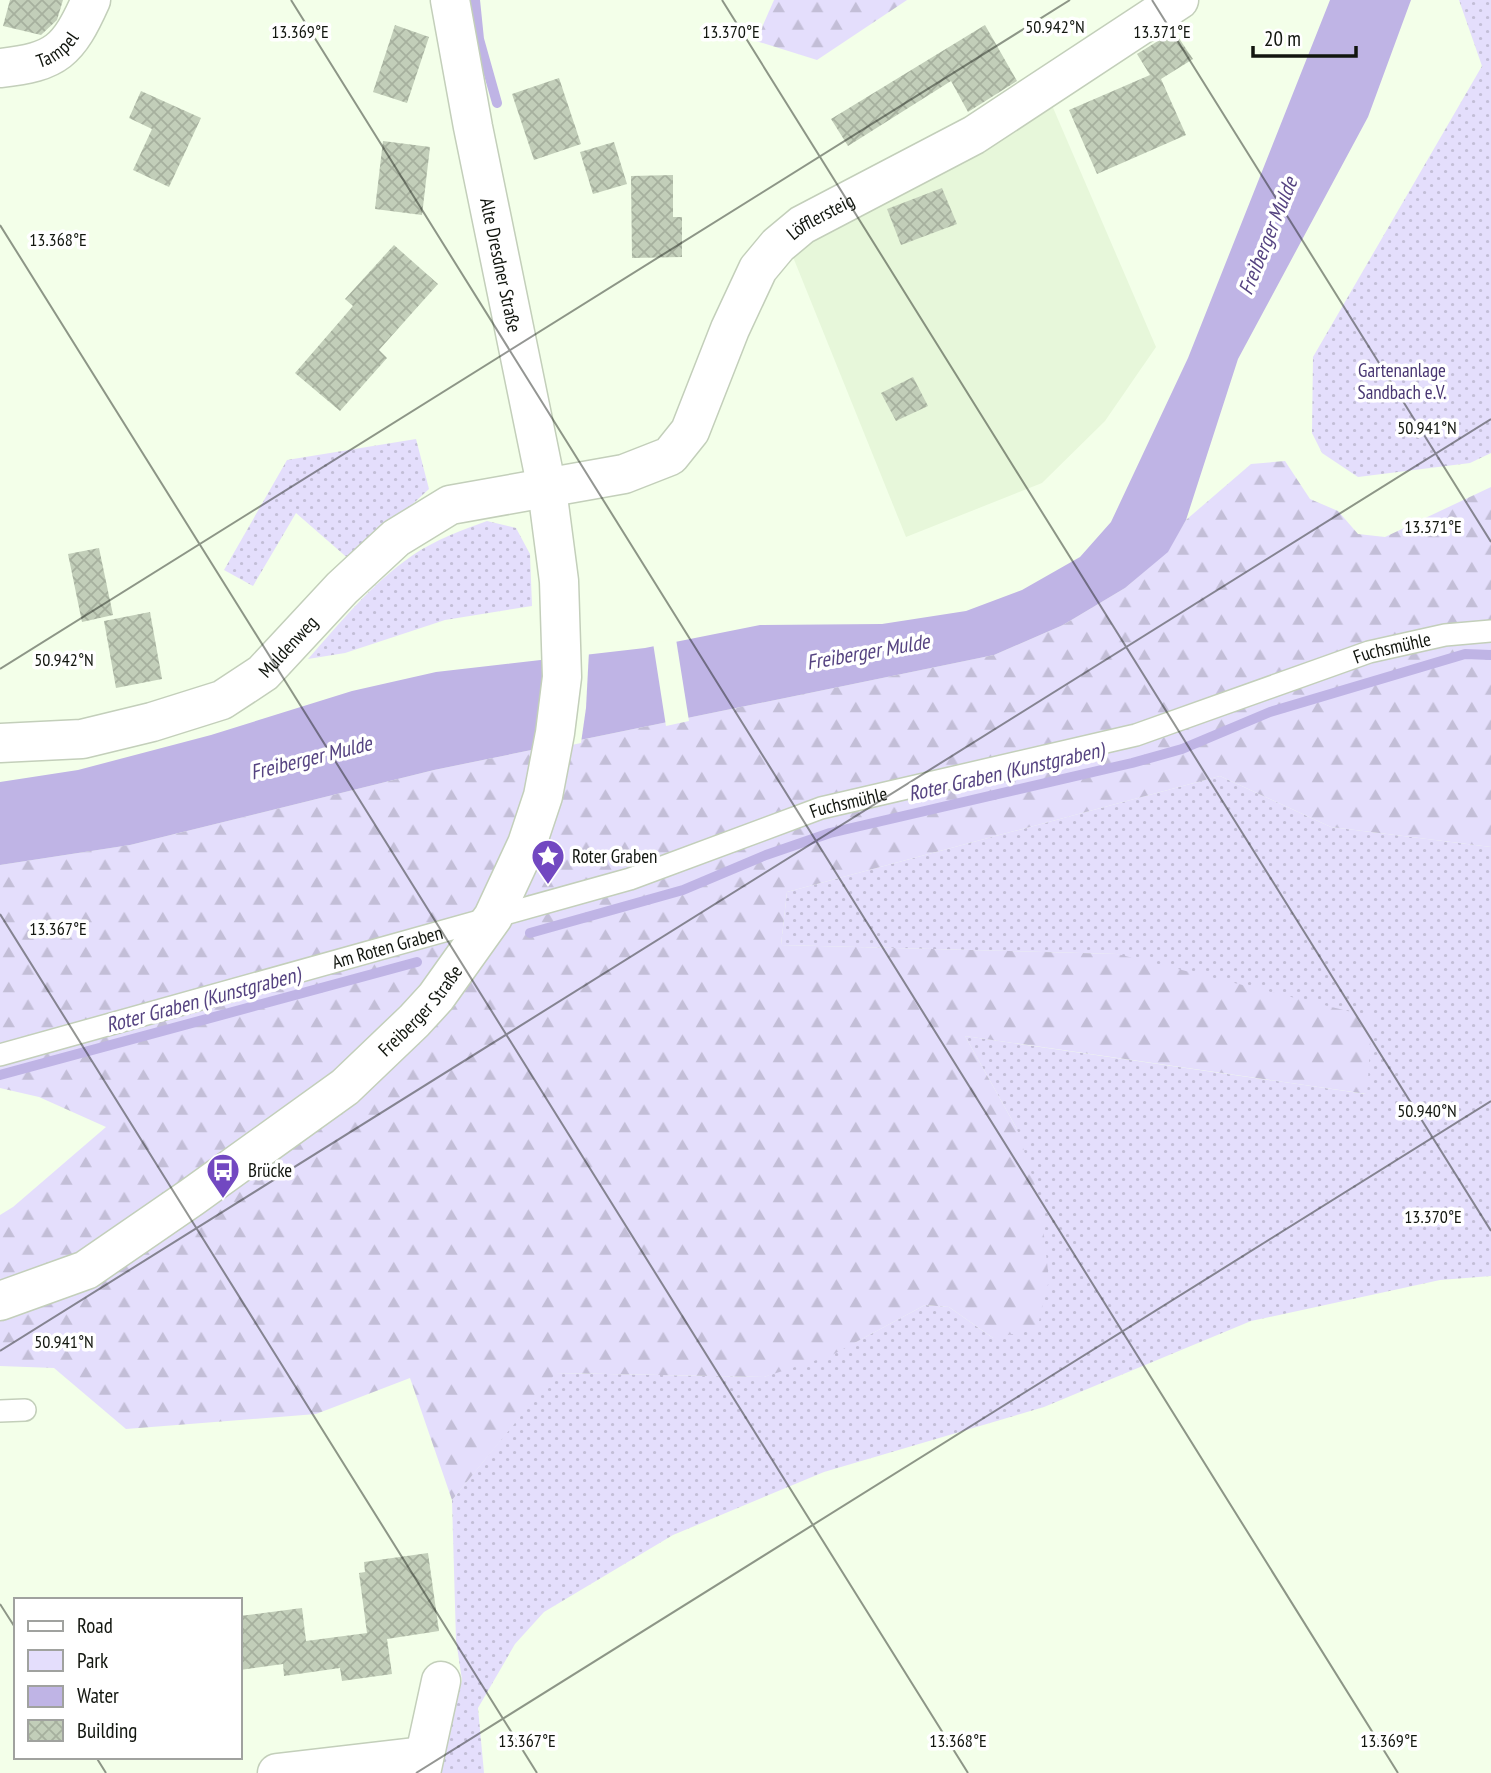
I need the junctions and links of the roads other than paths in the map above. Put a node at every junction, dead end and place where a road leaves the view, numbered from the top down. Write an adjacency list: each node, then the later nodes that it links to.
1 (91, 0): 4 (street, Tampel)
2 (450, 0): 5 (street, Alte Dresdner Straße)
3 (1179, 0): 5 (street, Löfflersteig)
4 (0, 68)
5 (547, 489): 6 (street, Alte Dresdner Straße); 8 (street, Muldenweg)
6 (553, 530): 9 (street, Freiberger Straße)
7 (1491, 631): 9 (lane, Fuchsmühle)
8 (0, 743)
9 (501, 902): 10 (lane, Am Roten Graben); 11 (street, Freiberger Straße)
10 (0, 1055)
11 (0, 1301)
12 (25, 1410): 13 (lane)
13 (0, 1411)
14 (441, 1681): 15 (street)
15 (422, 1764): 16 (street)
16 (277, 1773)

